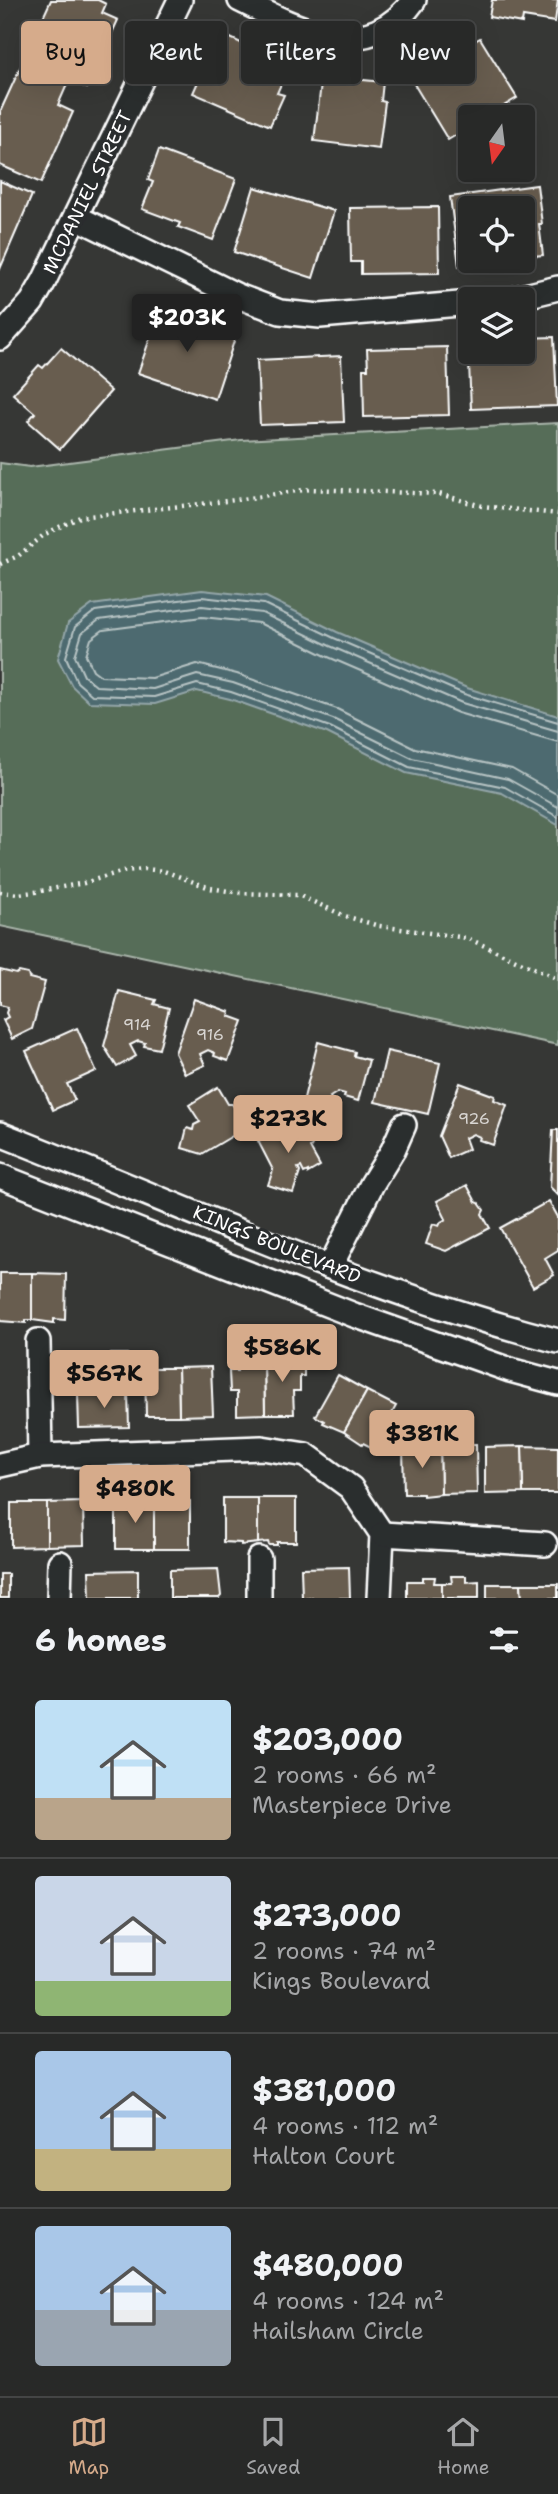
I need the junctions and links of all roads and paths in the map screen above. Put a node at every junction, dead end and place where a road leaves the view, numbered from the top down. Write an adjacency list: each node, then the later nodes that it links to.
1 (180, 0): 4 (street, MCDANIEL STREET)
2 (240, 0): 3 (street)
3 (414, 0)
4 (76, 216): 7 (street); 8 (street, MCDANIEL STREET)
5 (558, 288): 6 (street)
6 (535, 294)
7 (458, 304)
8 (0, 338)
9 (558, 514): 10 (path)
10 (0, 564)
11 (0, 892): 12 (path)
12 (558, 979)
13 (404, 1125): 16 (street)
14 (0, 1134): 16 (street, KINGS BOULEVARD)
15 (0, 1176): 19 (street, KINGS BOULEVARD)
16 (330, 1267): 18 (street, KINGS BOULEVARD)
17 (38, 1341): 20 (street)
18 (558, 1341)
19 (558, 1383)
20 (40, 1456): 21 (street); 22 (street)
21 (0, 1465)
22 (382, 1534): 23 (street); 28 (street)
23 (545, 1544)
24 (259, 1559): 27 (street)
25 (60, 1563): 26 (street)
26 (59, 1598)
27 (259, 1598)
28 (379, 1598)

